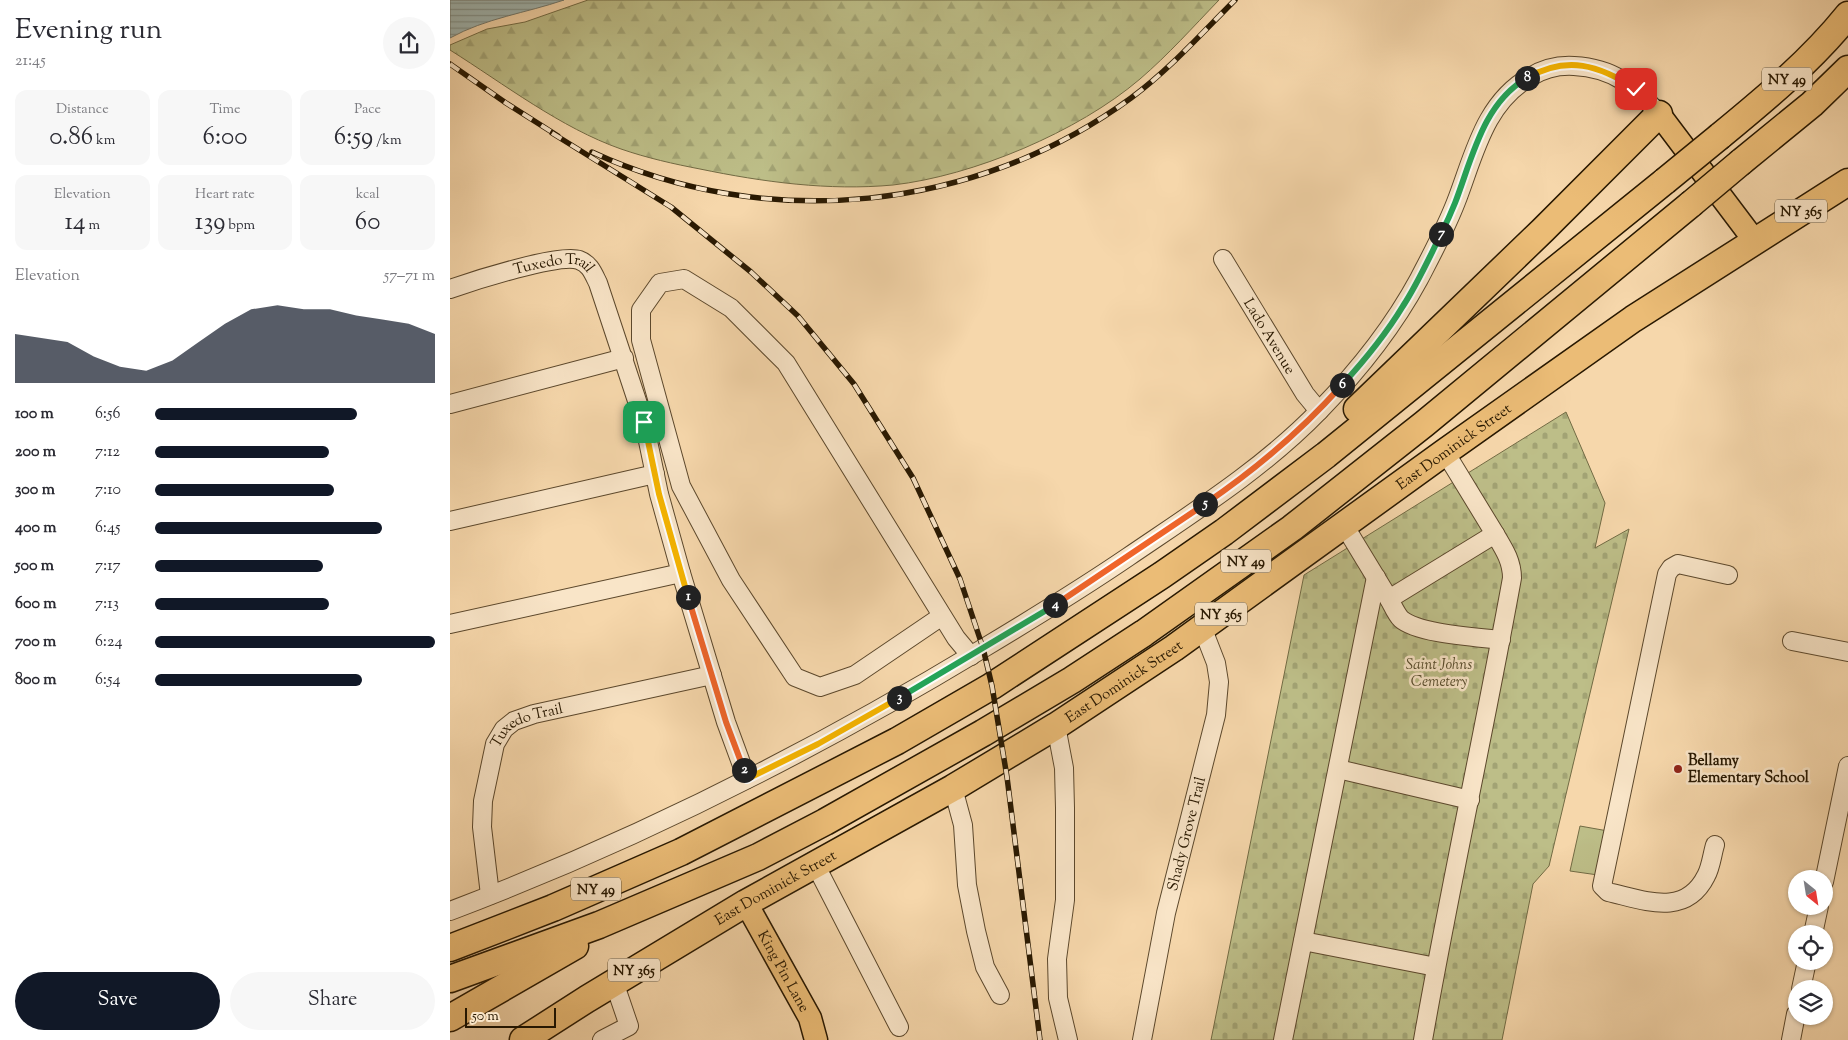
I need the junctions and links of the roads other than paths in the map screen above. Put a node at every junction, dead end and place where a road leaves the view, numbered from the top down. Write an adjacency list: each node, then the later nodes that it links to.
1 (1848, 15): 15 (highway, NY 49, bridge)
2 (1848, 69): 42 (highway, NY 49, bridge)
3 (1659, 114): 5 (main road); 10 (street); 15 (highway)
4 (1848, 182): 5 (highway, East Dominick Street / NY 365)
5 (1754, 240): 11 (highway, East Dominick Street / NY 365)
6 (1223, 259): 10 (street, Lado Avenue)
7 (450, 289): 8 (street, Tuxedo Trail)
8 (624, 358): 9 (street); 12 (street, Tuxedo Trail)
9 (450, 404)
10 (1319, 411): 29 (street)
11 (1445, 452): 14 (highway, East Dominick Street / NY 365); 16 (street)
12 (655, 474): 13 (street); 17 (street, Tuxedo Trail)
13 (450, 521)
14 (1344, 525): 19 (street); 25 (highway, East Dominick Street / NY 365)
15 (1224, 532): 45 (highway, NY 49)
16 (1495, 534): 20 (street); 26 (street)
17 (681, 573): 24 (street); 30 (street, Tuxedo Trail)
18 (1728, 575): 37 (street)
19 (1376, 577): 20 (street); 21 (street)
20 (1389, 598): 23 (street)
21 (1369, 611): 23 (street); 33 (street)
22 (942, 616): 22 (street); 29 (street)
23 (1401, 619): 26 (street)
24 (450, 624)
25 (1202, 627): 31 (highway, East Dominick Street / NY 365); 57 (street, Shady Grove Trail)
26 (1501, 640): 36 (street)
27 (1792, 641): 28 (street)
28 (1848, 652)
29 (971, 656): 34 (street)
30 (712, 675): 34 (street, Tuxedo Trail); 40 (street, Tuxedo Trail)
31 (1056, 726): 35 (highway, East Dominick Street / NY 365); 56 (street)
32 (1848, 766): 39 (street)
33 (1338, 768): 36 (street); 44 (street)
34 (747, 779): 40 (street)
35 (953, 788): 38 (highway, East Dominick Street / NY 365); 49 (street)
36 (1470, 800): 46 (street)
37 (1715, 845)
38 (815, 864): 41 (highway, East Dominick Street / NY 365); 52 (street)
39 (1826, 870)
40 (490, 895): 43 (street)
41 (746, 903): 48 (highway, East Dominick Street / NY 365); 55 (main road, King Pin Lane)
42 (642, 907): 47 (highway, NY 49); 50 (highway)
43 (450, 911)
44 (1303, 941): 46 (street); 58 (street)
45 (450, 948)
46 (1436, 967): 59 (street)
47 (450, 979)
48 (614, 982): 53 (highway, East Dominick Street / NY 365); 54 (street)
49 (1000, 995)
50 (450, 1018)
51 (1794, 1025): 60 (street)
52 (899, 1027)
53 (523, 1040)
54 (602, 1040)
55 (816, 1040)
56 (1068, 1040)
57 (1142, 1040)
58 (1283, 1040)
59 (1423, 1040)
60 (1791, 1040)

